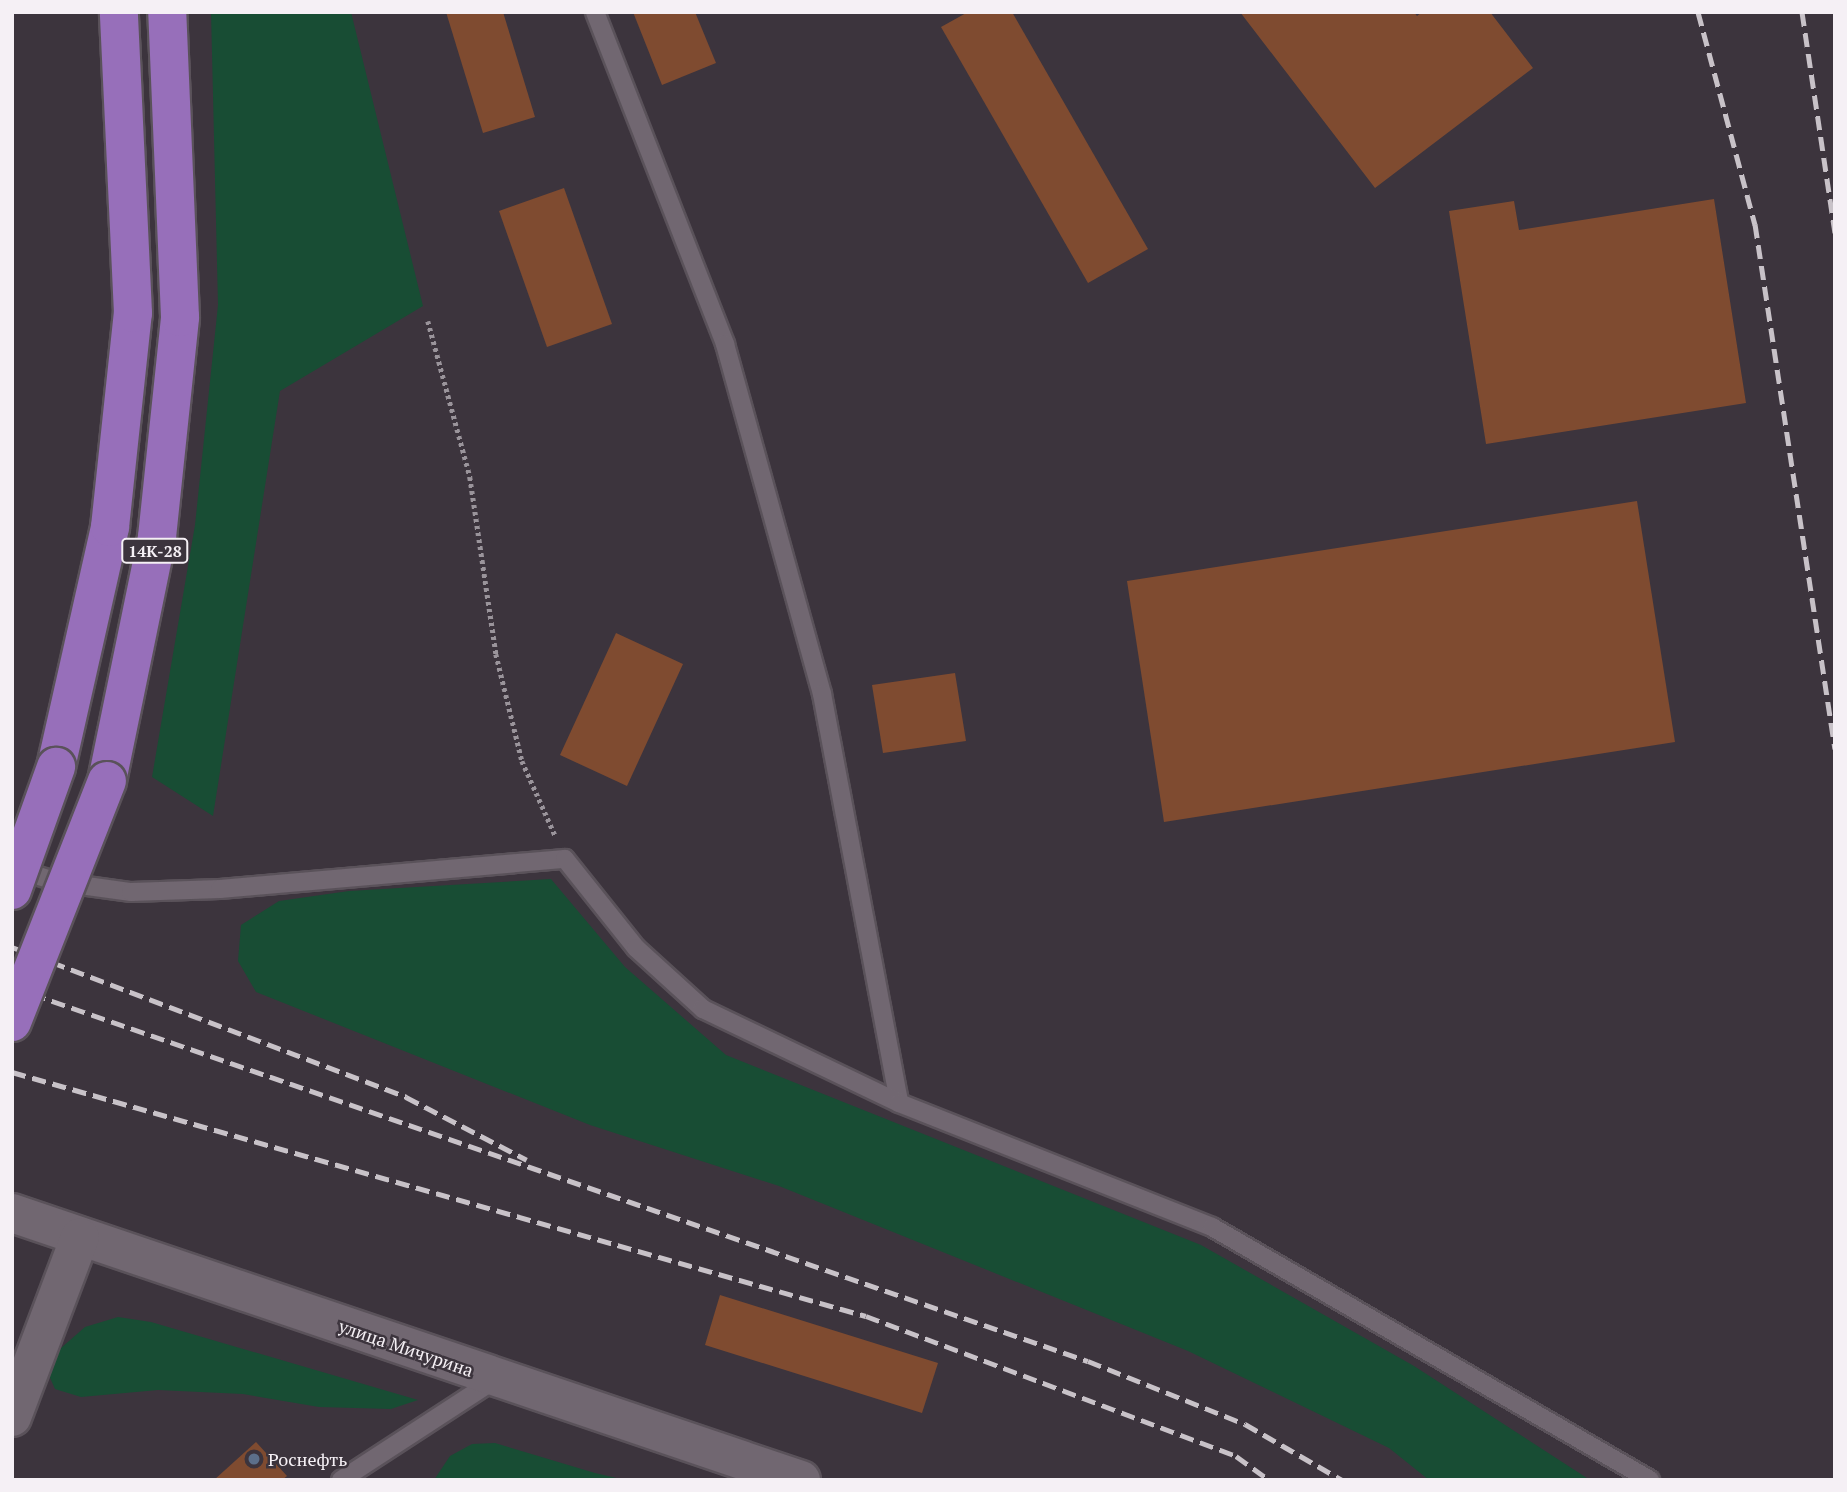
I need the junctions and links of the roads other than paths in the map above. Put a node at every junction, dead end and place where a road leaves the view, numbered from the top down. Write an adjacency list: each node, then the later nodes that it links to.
1 (119, 12): 5 (main road, 14К-28, bridge)
2 (167, 12): 6 (main road, 14К-28, bridge)
3 (595, 12): 7 (lane)
4 (12, 868): 7 (lane)
5 (12, 890)
6 (12, 1022)
7 (899, 1103): 14 (lane)
8 (12, 1213): 9 (main road, улица Мичурина)
9 (80, 1237): 10 (main road, улица Мичурина); 11 (main road)
10 (496, 1379): 12 (lane); 13 (main road, улица Мичурина)
11 (12, 1417)
12 (341, 1480)
13 (801, 1480)
14 (1650, 1480)

